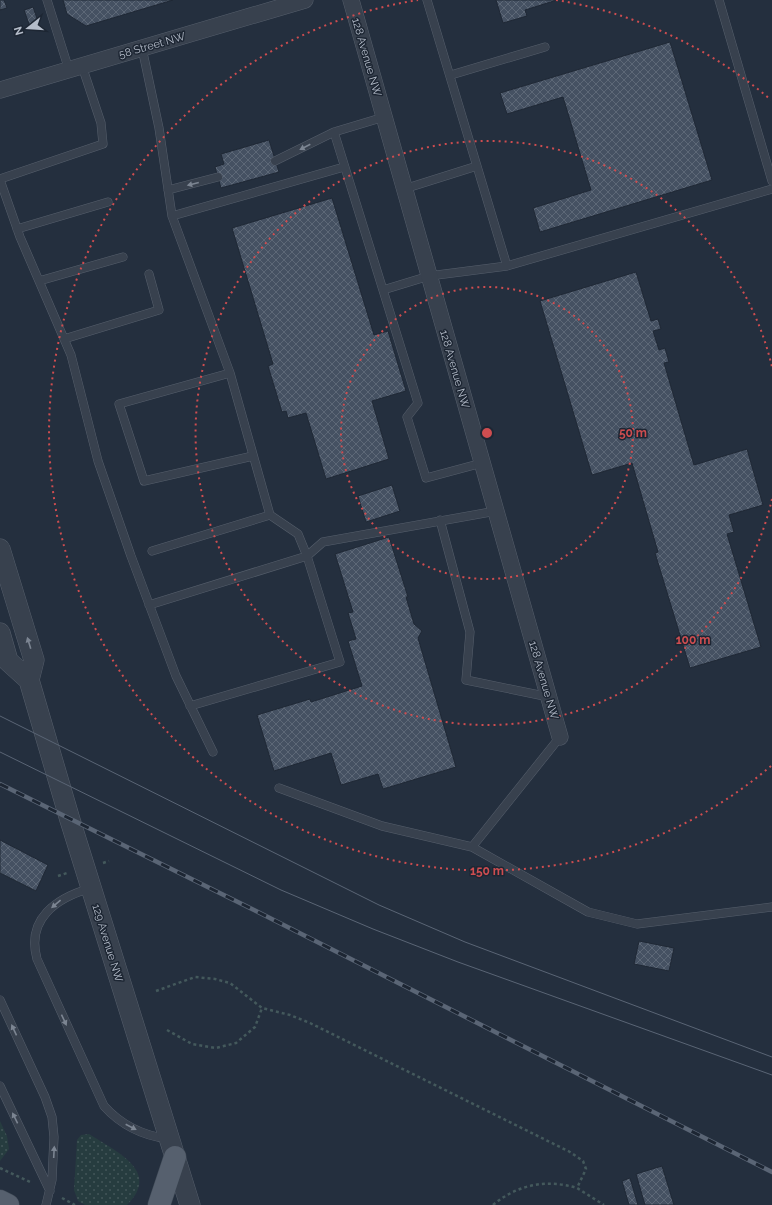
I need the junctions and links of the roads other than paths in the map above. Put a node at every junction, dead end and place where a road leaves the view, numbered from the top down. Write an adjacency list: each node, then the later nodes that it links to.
1 (47, 0): 8 (lane)
2 (305, 0): 7 (street, 58 Street NW)
3 (351, 0): 11 (street, 128 Avenue NW)
4 (427, 0): 9 (lane)
5 (719, 0): 18 (lane)
6 (545, 47): 9 (lane)
7 (142, 48): 8 (street, 58 Street NW); 21 (lane)
8 (76, 68): 10 (street, 58 Street NW); 17 (lane)
9 (451, 75): 14 (lane)
10 (0, 90)
11 (384, 117): 12 (lane); 19 (street, 128 Avenue NW)
12 (334, 132): 13 (lane, one-way to 13); 15 (lane)
13 (275, 161)
14 (477, 166): 19 (lane); 26 (lane)
15 (344, 167): 23 (lane); 30 (lane)
16 (218, 178): 21 (lane, one-way to 21)
17 (0, 179): 24 (lane)
18 (772, 181)
19 (404, 189): 28 (street, 128 Avenue NW)
20 (772, 189): 26 (lane)
21 (168, 190): 23 (lane)
22 (108, 202): 24 (lane)
23 (172, 216): 32 (lane)
24 (17, 229): 29 (lane)
25 (123, 257): 29 (lane)
26 (507, 266): 28 (lane)
27 (149, 274): 31 (lane)
28 (429, 276): 30 (lane); 34 (street, 128 Avenue NW)
29 (39, 281): 31 (lane)
30 (383, 290): 34 (lane)
31 (64, 339): 41 (lane)
32 (230, 373): 33 (lane); 33 (lane)
33 (253, 456): 36 (lane)
34 (482, 463): 35 (street, 128 Avenue NW)
35 (496, 511): 37 (lane); 44 (street, 128 Avenue NW)
36 (270, 515): 39 (lane); 40 (lane)
37 (440, 520): 40 (lane); 44 (lane)
38 (0, 549): 43 (street, one-way to 38)
39 (152, 550)
40 (307, 556): 41 (lane); 45 (lane)
41 (149, 605): 45 (lane)
42 (0, 633): 43 (street)
43 (29, 680): 50 (street, 129 Avenue NW)
44 (549, 697): 46 (street, 128 Avenue NW)
45 (190, 706): 47 (lane)
46 (560, 738): 49 (lane)
47 (213, 752)
48 (279, 788): 49 (lane)
49 (472, 847): 51 (lane)
50 (91, 888): 54 (street, 129 Avenue NW); 54 (lane, one-way to 54)
51 (772, 907)
52 (0, 1000): 55 (lane, one-way to 52)
53 (0, 1086): 55 (lane, one-way to 53)
54 (173, 1148): 59 (main road); 60 (street, 129 Avenue NW)
55 (50, 1191): 58 (lane)
56 (0, 1202): 57 (main road)
57 (8, 1205)
58 (46, 1205)
59 (160, 1205)
60 (190, 1205)

